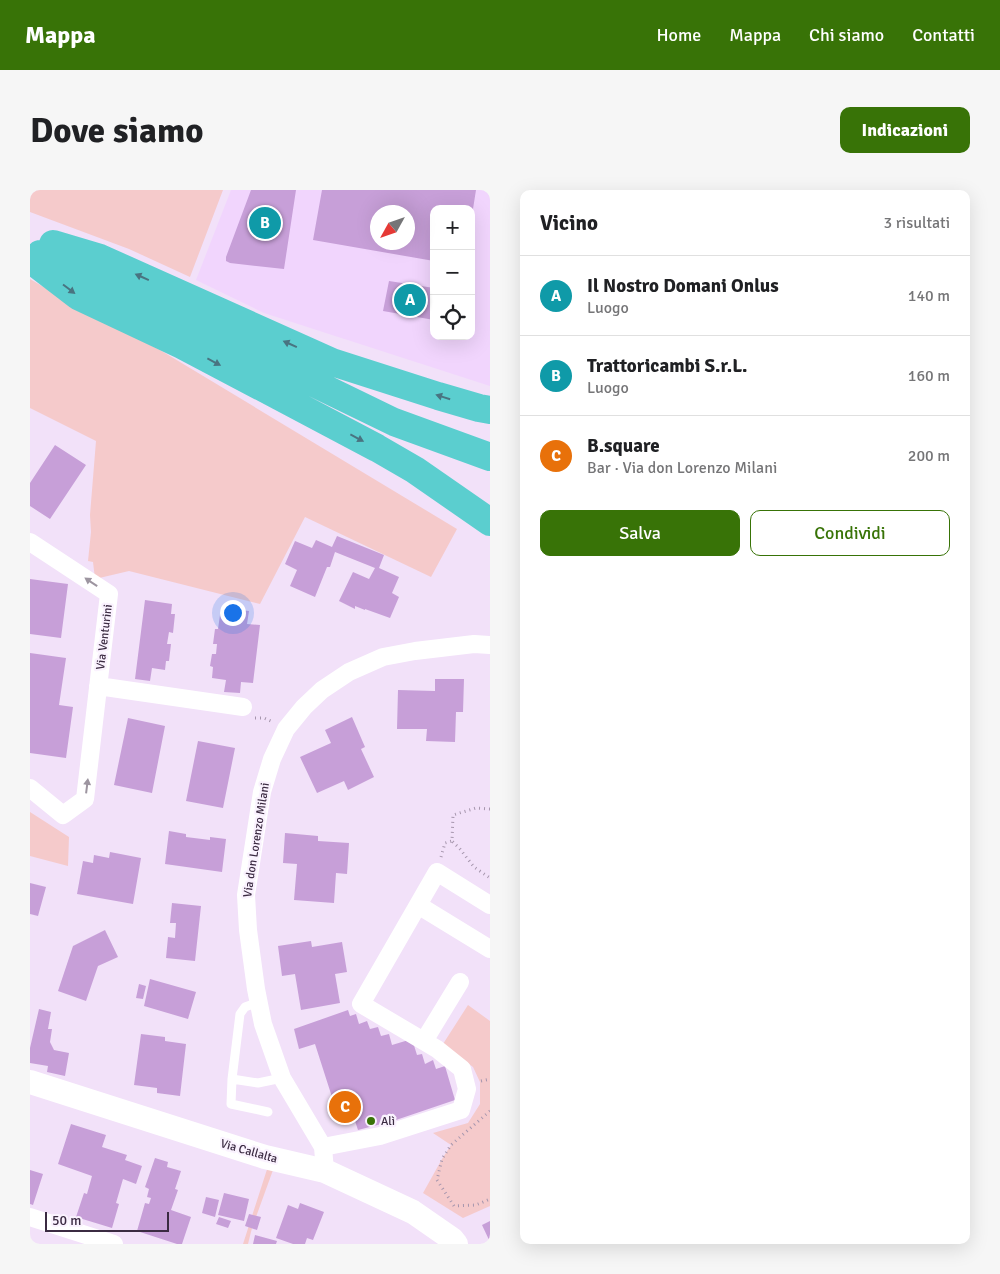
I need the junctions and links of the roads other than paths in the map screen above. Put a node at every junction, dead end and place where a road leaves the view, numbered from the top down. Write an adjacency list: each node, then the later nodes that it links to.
1 (30, 241): 4 (highway, one-way to 1)
2 (30, 250): 5 (highway)
3 (30, 259): 6 (highway, one-way to 6)
4 (490, 410)
5 (490, 457)
6 (490, 522)
7 (30, 542): 9 (street, Via Venturini, one-way to 7)
8 (490, 645): 16 (street, Via don Lorenzo Milani)
9 (98, 686): 10 (street, Via Venturini); 11 (street, Via Venturini, one-way to 9)
10 (243, 706)
11 (30, 788)
12 (490, 905): 13 (street)
13 (418, 906): 14 (street); 17 (street)
14 (490, 950)
15 (460, 982): 17 (street)
16 (259, 1002): 18 (street, Via don Lorenzo Milani); 19 (lane)
17 (424, 1041): 22 (street)
18 (282, 1078): 19 (lane); 22 (street, Via don Lorenzo Milani)
19 (232, 1079): 21 (lane)
20 (30, 1082): 23 (street, Via Callalta)
21 (268, 1112)
22 (322, 1147): 23 (street, Via don Lorenzo Milani)
23 (326, 1171): 26 (street, Via Callalta)
24 (30, 1217): 25 (street)
25 (114, 1244)
26 (456, 1244)

